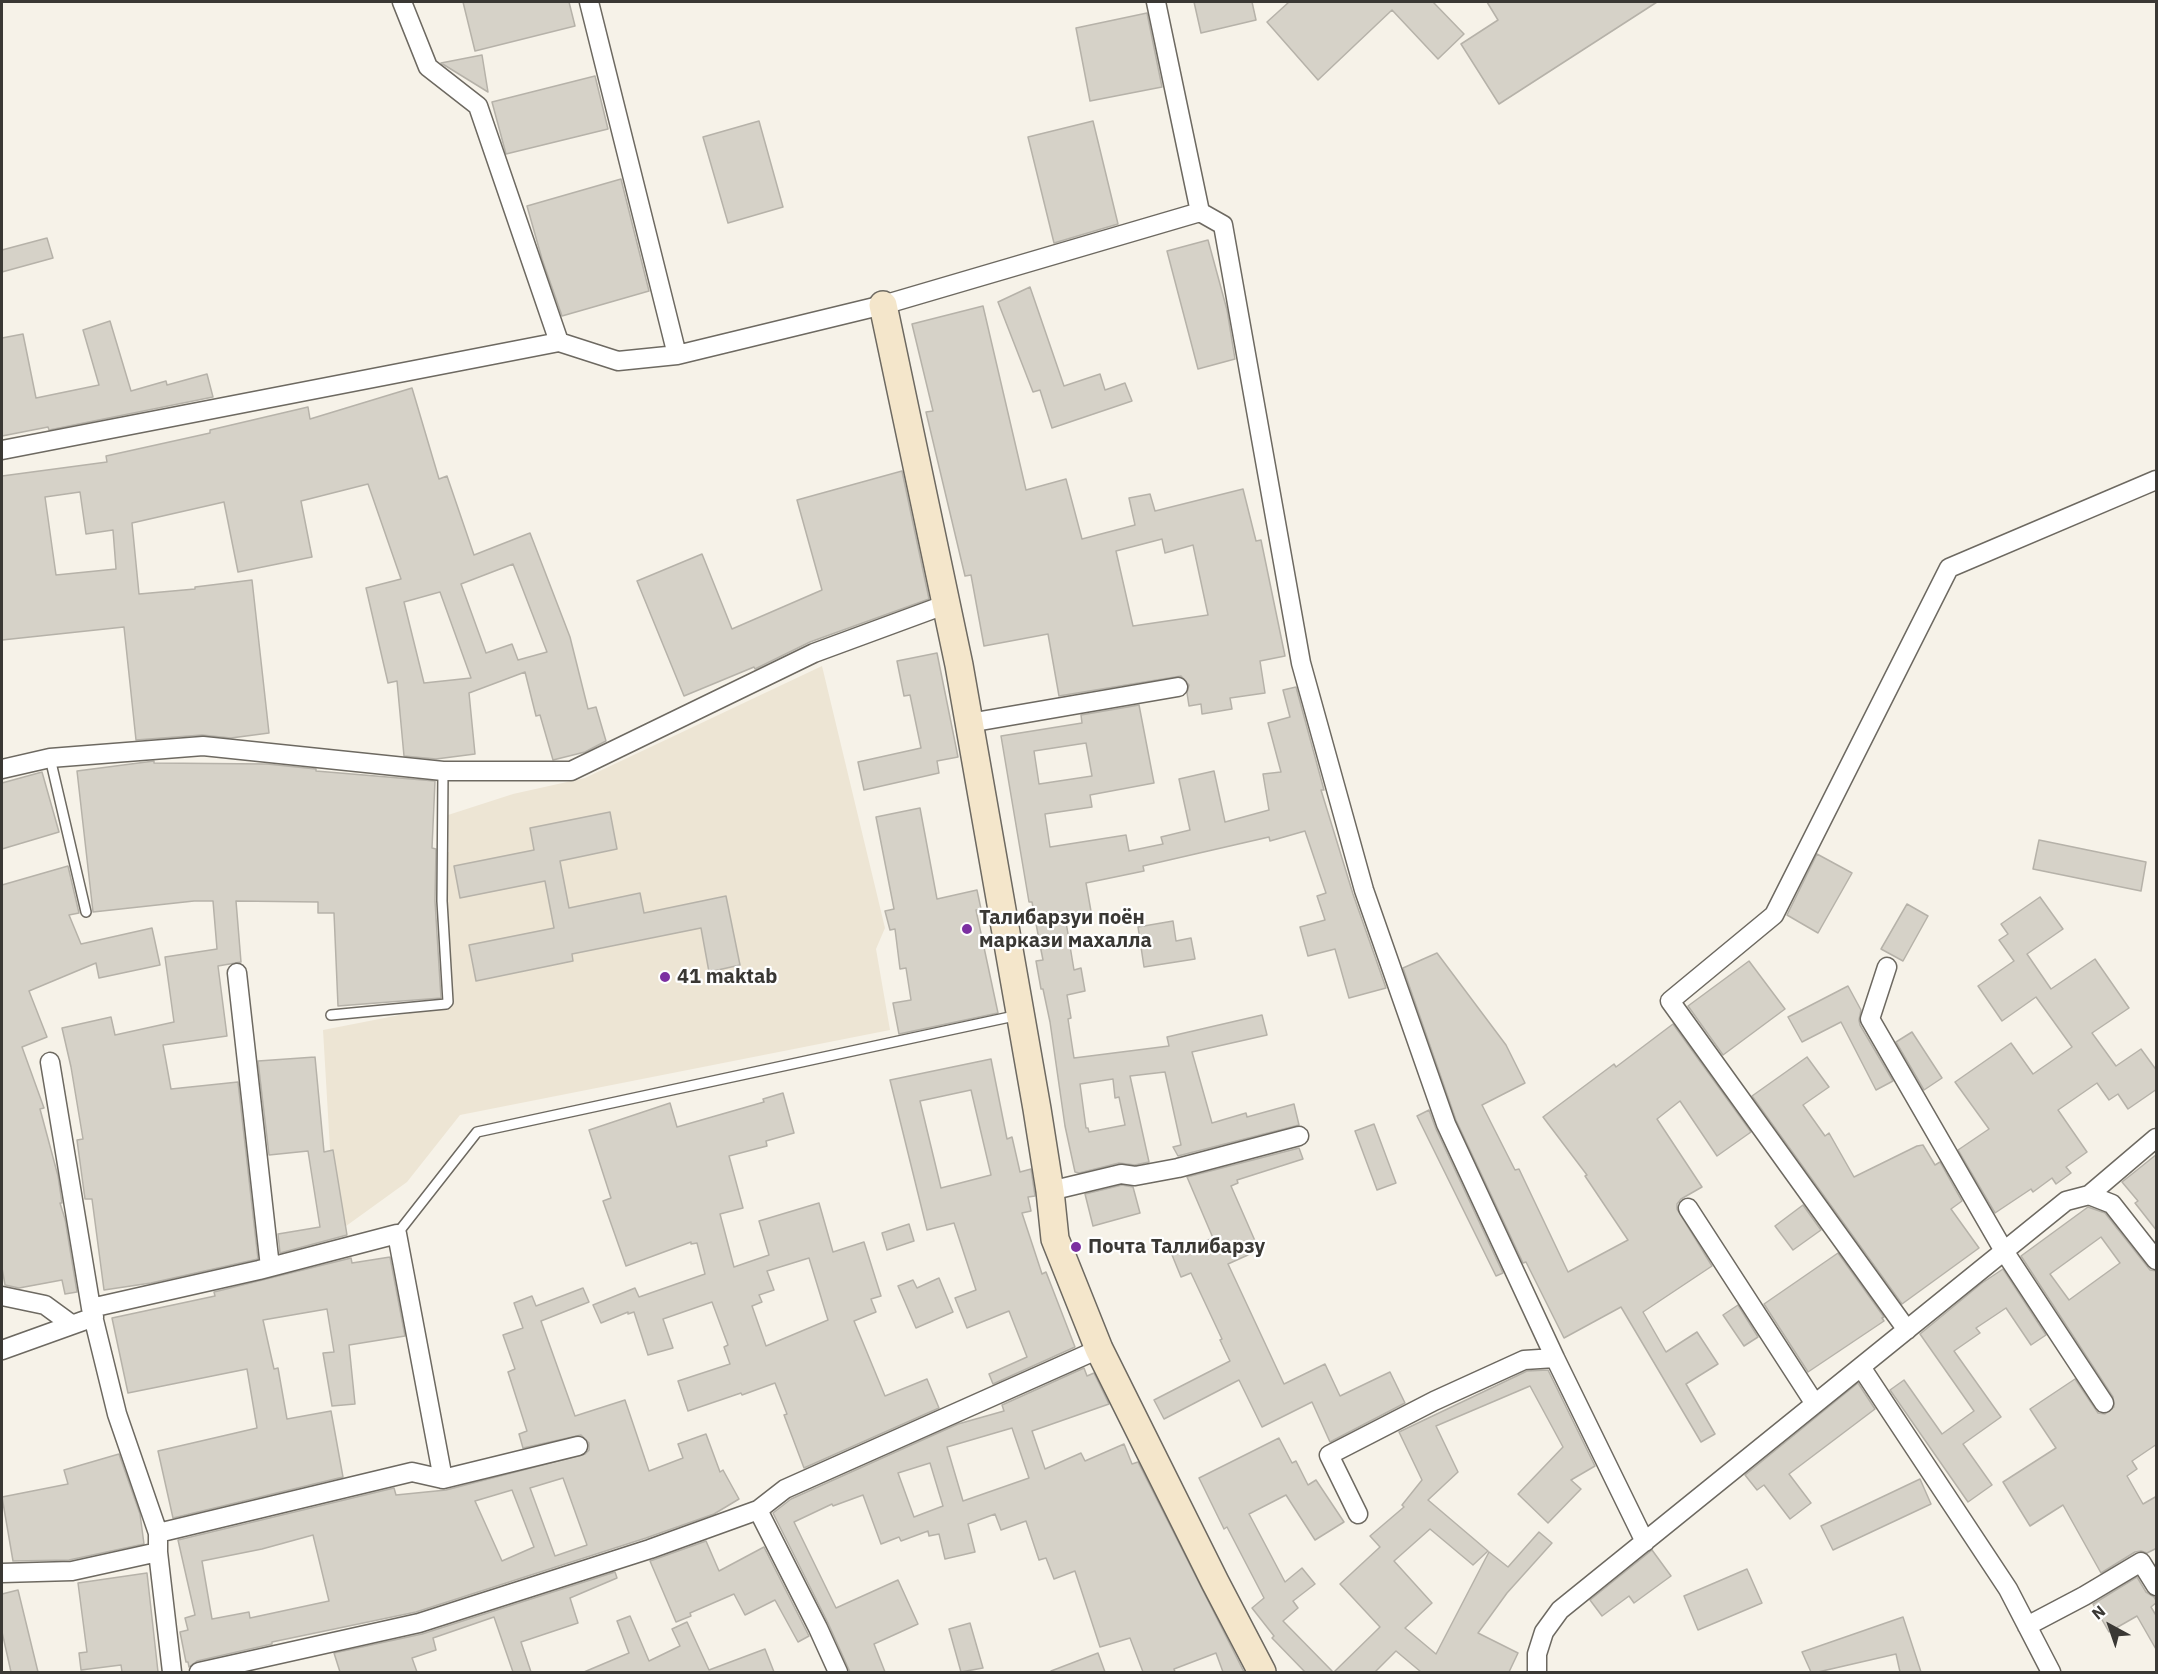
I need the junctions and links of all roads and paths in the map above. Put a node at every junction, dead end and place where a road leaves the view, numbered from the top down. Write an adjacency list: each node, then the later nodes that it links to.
1 (402, 2): 6 (street)
2 (589, 2): 7 (street)
3 (1156, 2): 4 (street)
4 (1200, 212): 5 (street); 37 (street)
5 (883, 304): 7 (street); 10 (street)
6 (559, 342): 7 (street); 8 (street)
7 (677, 355)
8 (2, 450)
9 (2157, 480): 34 (street)
10 (947, 604): 12 (street); 15 (street)
11 (1179, 687): 12 (street)
12 (969, 723): 20 (street)
13 (50, 758): 14 (street); 15 (street); 16 (lane)
14 (2, 768)
15 (443, 771): 19 (lane)
16 (86, 912)
17 (1887, 967): 28 (street)
18 (237, 973): 30 (street)
19 (331, 1015)
20 (1020, 1015): 24 (street); 27 (lane)
21 (50, 1062): 32 (street)
22 (1299, 1136): 24 (street)
23 (2157, 1138): 25 (street)
24 (1050, 1191): 35 (street)
25 (2089, 1195): 28 (street); 29 (street)
26 (1688, 1208): 40 (street)
27 (397, 1234): 30 (street); 42 (street)
28 (2004, 1251): 34 (street); 39 (street)
29 (2157, 1260)
30 (270, 1267): 32 (street)
31 (2, 1296): 33 (street)
32 (92, 1313): 33 (street); 45 (street)
33 (72, 1324): 36 (street)
34 (1907, 1330): 38 (street)
35 (1099, 1349): 43 (street); 54 (street)
36 (2, 1350)
37 (1555, 1358): 44 (street); 46 (street)
38 (1861, 1367): 40 (street); 50 (street)
39 (2104, 1403)
40 (1815, 1404): 46 (street)
41 (578, 1446): 42 (street)
42 (442, 1479): 45 (street)
43 (758, 1510): 52 (street); 53 (street)
44 (1358, 1514)
45 (158, 1533): 47 (street)
46 (1645, 1542): 55 (street)
47 (158, 1552): 48 (street); 51 (street)
48 (2, 1573)
49 (2157, 1586): 50 (street)
50 (2027, 1626): 56 (street)
51 (172, 1672)
52 (199, 1672)
53 (838, 1672)
54 (1263, 1672)
55 (1537, 1672)
56 (2051, 1672)

